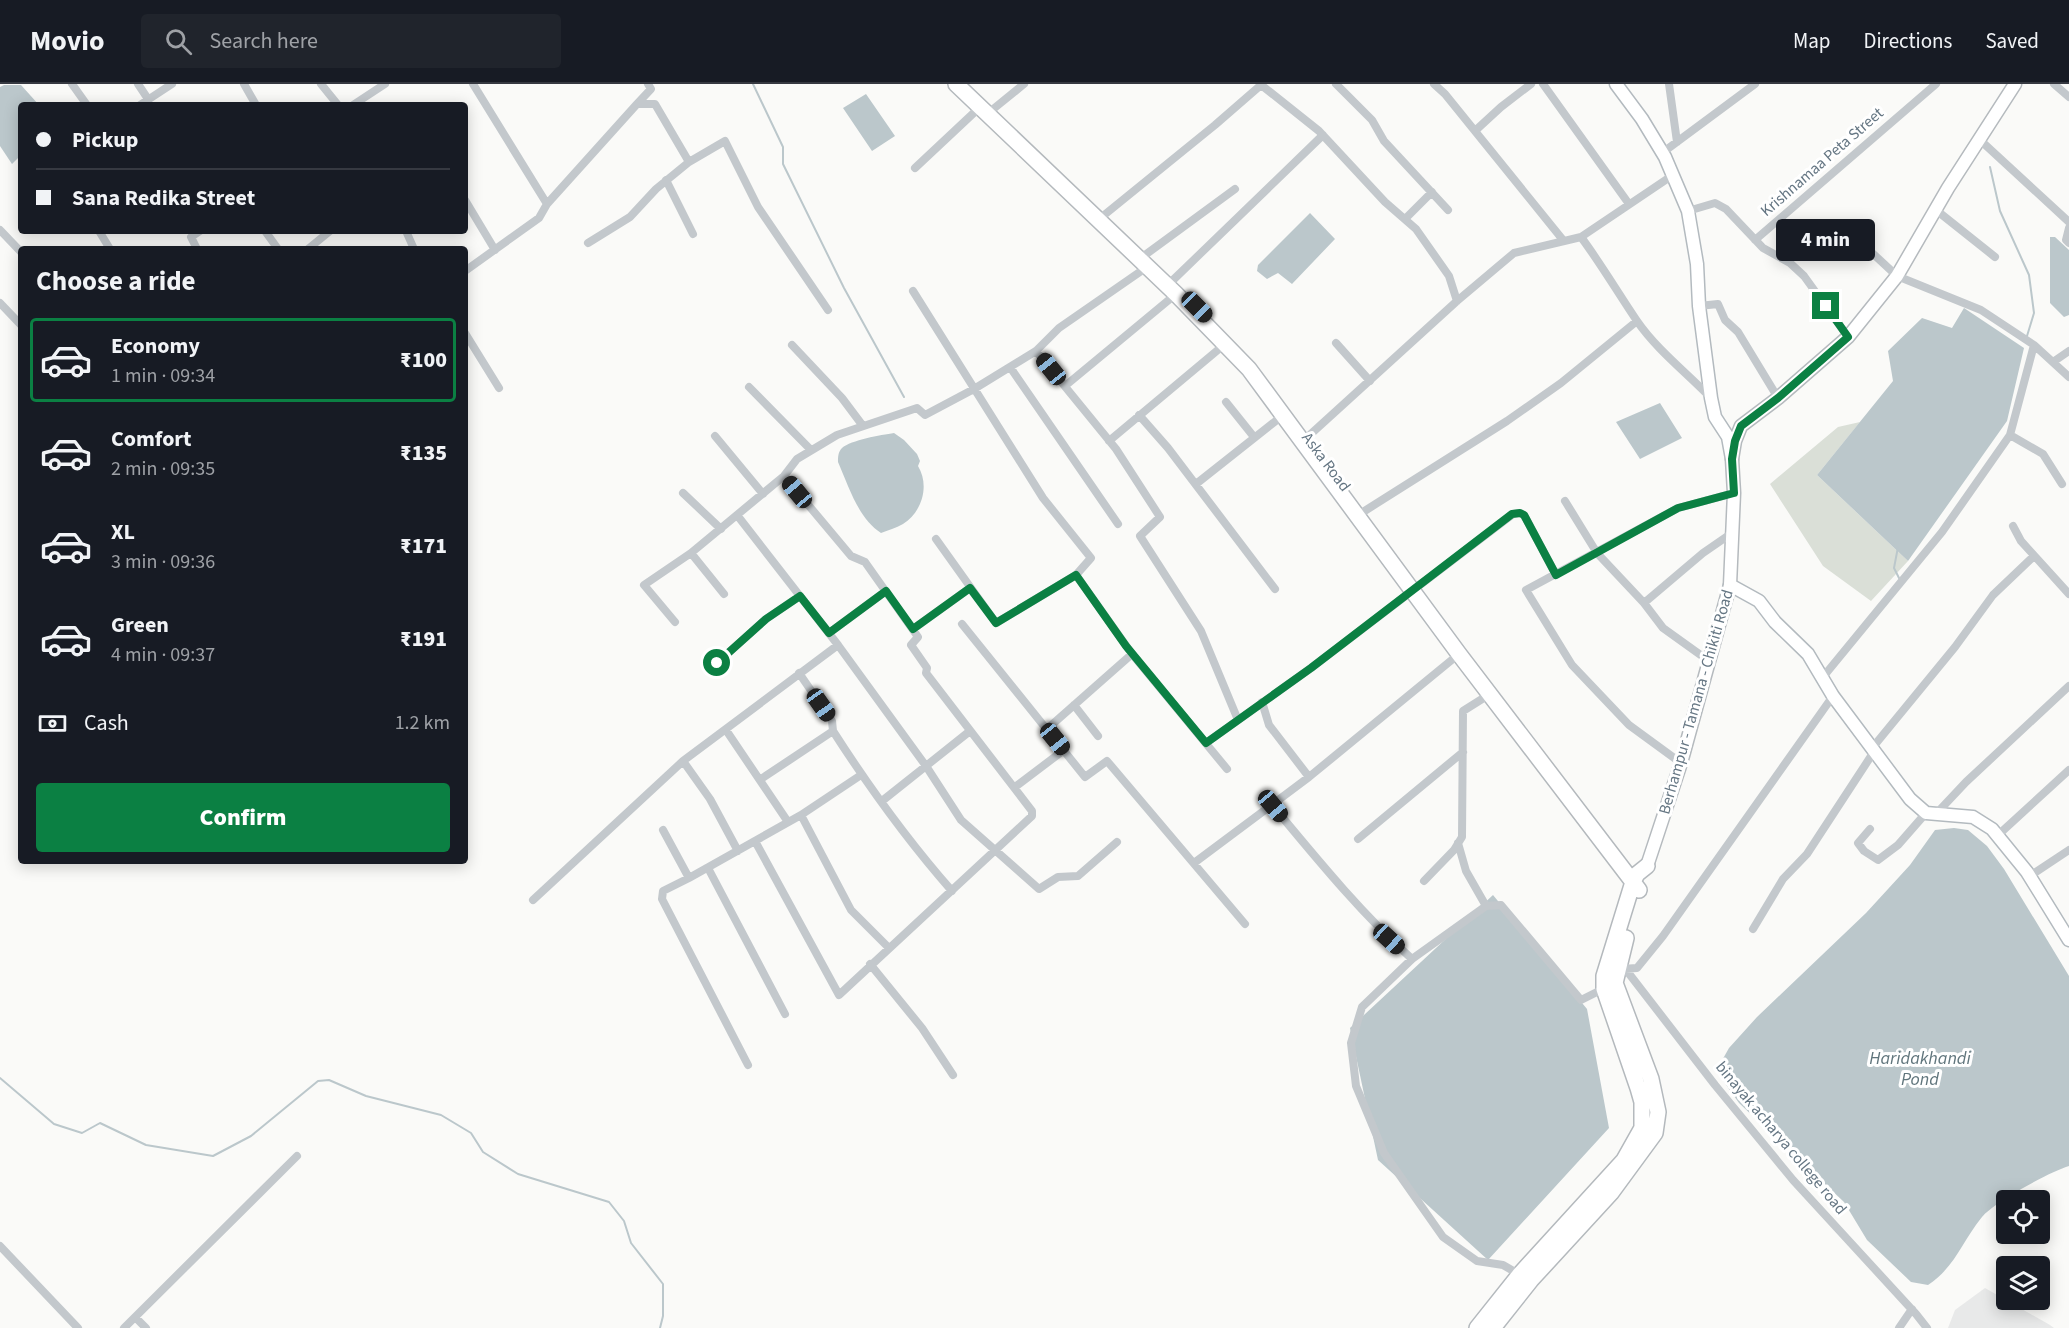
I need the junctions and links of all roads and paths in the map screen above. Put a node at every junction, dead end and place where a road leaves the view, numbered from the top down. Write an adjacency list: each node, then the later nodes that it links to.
1 (72, 84): 25 (street)
2 (138, 84): 24 (street)
3 (172, 84): 24 (street)
4 (244, 84): 27 (street)
5 (321, 84): 28 (street)
6 (385, 84): 29 (street)
7 (473, 84): 43 (street)
8 (648, 84): 30 (street)
9 (956, 84): 31 (highway)
10 (966, 84): 31 (highway, Aska Road)
11 (1024, 84): 31 (street)
12 (1261, 84): 33 (street); 49 (street)
13 (1336, 84): 42 (street)
14 (1434, 84): 32 (street)
15 (1532, 84): 32 (street)
16 (1543, 84): 44 (street)
17 (1616, 84): 36 (street)
18 (1669, 84): 35 (street)
19 (1755, 84): 35 (street)
20 (1936, 84): 58 (street, Krishnamaa Peta Street)
21 (2054, 84): 23 (street)
22 (2008, 87): 34 (street, Berhampur - Tamana - Chikiti Road)
23 (2069, 97)
24 (148, 99): 26 (street)
25 (85, 102)
26 (144, 102)
27 (254, 102)
28 (336, 102)
29 (358, 102)
30 (637, 104): 37 (street); 43 (street)
31 (986, 109): 38 (street); 49 (highway, Aska Road)
32 (1476, 130): 57 (street)
33 (1323, 135): 50 (street); 69 (street)
34 (1980, 140): 47 (street, Berhampur - Tamana - Chikiti Road); 51 (street)
35 (1677, 142): 36 (street)
36 (1662, 153): 39 (street)
37 (689, 162): 40 (street); 74 (street)
38 (915, 168)
39 (1673, 175): 44 (street); 48 (street)
40 (666, 180): 55 (street); 59 (street)
41 (1235, 189): 66 (street)
42 (1432, 192): 46 (street); 50 (street)
43 (547, 204): 63 (street)
44 (1629, 204): 56 (street)
45 (468, 205): 63 (street)
46 (1448, 210)
47 (1936, 210): 65 (street); 68 (street, Berhampur - Tamana - Chikiti Road)
48 (1688, 211): 58 (street); 73 (street)
49 (1100, 218): 66 (highway, Aska Road)
50 (1405, 219): 71 (street)
51 (2069, 222)
52 (2069, 228): 60 (street)
53 (0, 230): 62 (street)
54 (326, 234): 61 (street)
55 (693, 234)
56 (1581, 237): 57 (street); 75 (street)
57 (1563, 240): 71 (street)
58 (1755, 240): 77 (street)
59 (588, 243)
60 (2069, 243)
61 (312, 246)
62 (18, 249)
63 (495, 250): 67 (street)
64 (1869, 250): 68 (street)
65 (1995, 257)
66 (1146, 261): 69 (highway, Aska Road); 83 (street)
67 (468, 269)
68 (1897, 276): 77 (street, Berhampur - Tamana - Chikiti Road); 82 (street)
69 (1174, 288): 80 (highway); 89 (street); 102 (highway, Aska Road)
70 (913, 291): 92 (street)
71 (1457, 301): 88 (street)
72 (0, 303): 76 (street)
73 (1699, 306): 93 (street); 94 (street)
74 (828, 310)
75 (1637, 321): 93 (street); 113 (street)
76 (18, 322)
77 (1848, 337): 94 (street, Berhampur - Tamana - Chikiti Road)
78 (468, 338): 91 (street)
79 (1336, 343): 88 (street)
80 (1225, 344): 96 (street); 97 (highway)
81 (792, 345): 98 (street)
82 (2034, 345): 85 (street); 99 (street)
83 (1036, 351): 86 (street); 89 (street)
84 (2069, 351): 85 (street)
85 (2053, 362): 87 (street)
86 (1010, 368): 92 (street); 115 (street)
87 (2069, 377)
88 (1370, 381): 102 (street)
89 (1065, 386): 103 (street)
90 (750, 387): 104 (street)
91 (499, 388)
92 (974, 389): 98 (street); 123 (street)
93 (1711, 398): 105 (street)
94 (1778, 398): 105 (street, Berhampur - Tamana - Chikiti Road)
95 (1226, 402): 101 (street)
96 (1139, 415): 103 (street); 107 (street)
97 (1282, 416): 101 (street); 102 (highway)
98 (863, 426): 104 (street)
99 (2010, 435): 108 (street); 144 (street)
100 (716, 436): 111 (street)
101 (1254, 437): 107 (street)
102 (1304, 439): 113 (highway, Aska Road); 126 (highway)
103 (1110, 441): 150 (street)
104 (812, 450): 106 (street)
105 (1732, 459): 110 (street, Berhampur - Tamana - Chikiti Road)
106 (784, 476): 111 (street); 129 (street)
107 (1196, 484): 128 (street)
108 (2069, 491)
109 (683, 493): 117 (street)
110 (1734, 493): 118 (street, Berhampur - Tamana - Chikiti Road); 121 (street)
111 (763, 494): 114 (street)
112 (1565, 501): 121 (street)
113 (1363, 512): 126 (highway, Aska Road)
114 (737, 515): 117 (street); 132 (street)
115 (1118, 524)
116 (2013, 526): 122 (street)
117 (721, 529): 120 (street)
118 (1732, 533): 125 (street, Berhampur - Tamana - Chikiti Road); 133 (street)
119 (936, 539): 127 (street)
120 (691, 553): 130 (street); 134 (street)
121 (1597, 554): 124 (street); 133 (street)
122 (2034, 556): 131 (street); 157 (street)
123 (1076, 575): 127 (street); 139 (street)
124 (1556, 575): 126 (street); 161 (street)
125 (1730, 585): 141 (street, Berhampur - Tamana - Chikiti Road); 144 (street)
126 (1415, 587): 140 (highway); 148 (street); 188 (highway, Aska Road)
127 (970, 588): 136 (street)
128 (1275, 589)
129 (886, 591): 136 (street); 137 (street)
130 (724, 594)
131 (2069, 594)
132 (800, 596): 137 (street); 142 (street)
133 (1644, 603): 141 (street)
134 (675, 622)
135 (962, 624): 151 (street)
136 (913, 629): 153 (street)
137 (829, 633): 138 (street)
138 (838, 645): 143 (street); 162 (street)
139 (1132, 654): 149 (street); 156 (street)
140 (1459, 654): 146 (highway); 166 (street)
141 (1709, 661): 161 (street, Berhampur - Tamana - Chikiti Road)
142 (717, 663)
143 (799, 673): 152 (street); 154 (street)
144 (1823, 677): 147 (street)
145 (2069, 686): 171 (street)
146 (1490, 694): 159 (street); 188 (highway)
147 (1833, 696): 157 (street); 199 (street)
148 (1262, 702): 150 (street); 166 (street)
149 (1074, 705): 151 (street); 155 (street)
150 (1238, 720): 156 (street)
151 (1047, 729): 158 (street)
152 (726, 730): 160 (street); 167 (street)
153 (970, 730): 162 (street); 168 (street)
154 (833, 731): 165 (street); 167 (street)
155 (1098, 736)
156 (1206, 743): 163 (street)
157 (1874, 749): 171 (street); 194 (street)
158 (1064, 750): 168 (street); 184 (street)
159 (1463, 752): 177 (street); 180 (street)
160 (683, 761): 182 (street); 191 (street)
161 (1681, 763): 188 (street, Berhampur - Tamana - Chikiti Road)
162 (926, 766): 169 (street); 181 (street)
163 (1227, 769)
164 (2069, 770): 176 (street)
165 (861, 776): 169 (street); 172 (street)
166 (1309, 777): 170 (street)
167 (761, 779): 173 (street)
168 (1015, 787): 181 (street)
169 (882, 801): 190 (street)
170 (1273, 806): 184 (street); 197 (street)
171 (1930, 814): 174 (street); 176 (street)
172 (801, 815): 173 (street); 196 (street)
173 (788, 822): 178 (street)
174 (1870, 829)
175 (663, 830): 187 (street)
176 (1997, 836): 186 (street)
177 (1358, 838)
178 (754, 841): 182 (street); 198 (street)
179 (1117, 842): 181 (street)
180 (1458, 843): 189 (street); 192 (street)
181 (996, 850): 190 (street)
182 (738, 851): 185 (street)
183 (2068, 854): 186 (street)
184 (1194, 863): 193 (street)
185 (708, 868): 187 (street); 200 (street)
186 (2030, 876): 195 (street)
187 (688, 878): 201 (street)
188 (1640, 878): 199 (highway); 199 (highway)
189 (1424, 881)
190 (952, 891): 196 (street)
191 (533, 900)
192 (1486, 906): 197 (street); 199 (street)
193 (1245, 924)
194 (1753, 929)
195 (2069, 940)
196 (889, 948): 198 (street)
197 (1412, 959): 205 (street)
198 (870, 964): 202 (street)
199 (1616, 974): 205 (highway); 206 (street, binayak acharya college road)
200 (785, 1014)
201 (748, 1065)
202 (953, 1075)
203 (297, 1156): 207 (street)
204 (0, 1246): 208 (street)
205 (1525, 1277): 211 (highway); 212 (highway)
206 (1912, 1309): 213 (street); 214 (street, binayak acharya college road)
207 (135, 1317): 209 (street); 210 (street)
208 (78, 1328)
209 (124, 1328)
210 (146, 1328)
211 (1477, 1328)
212 (1493, 1328)
213 (1899, 1328)
214 (1927, 1328)

